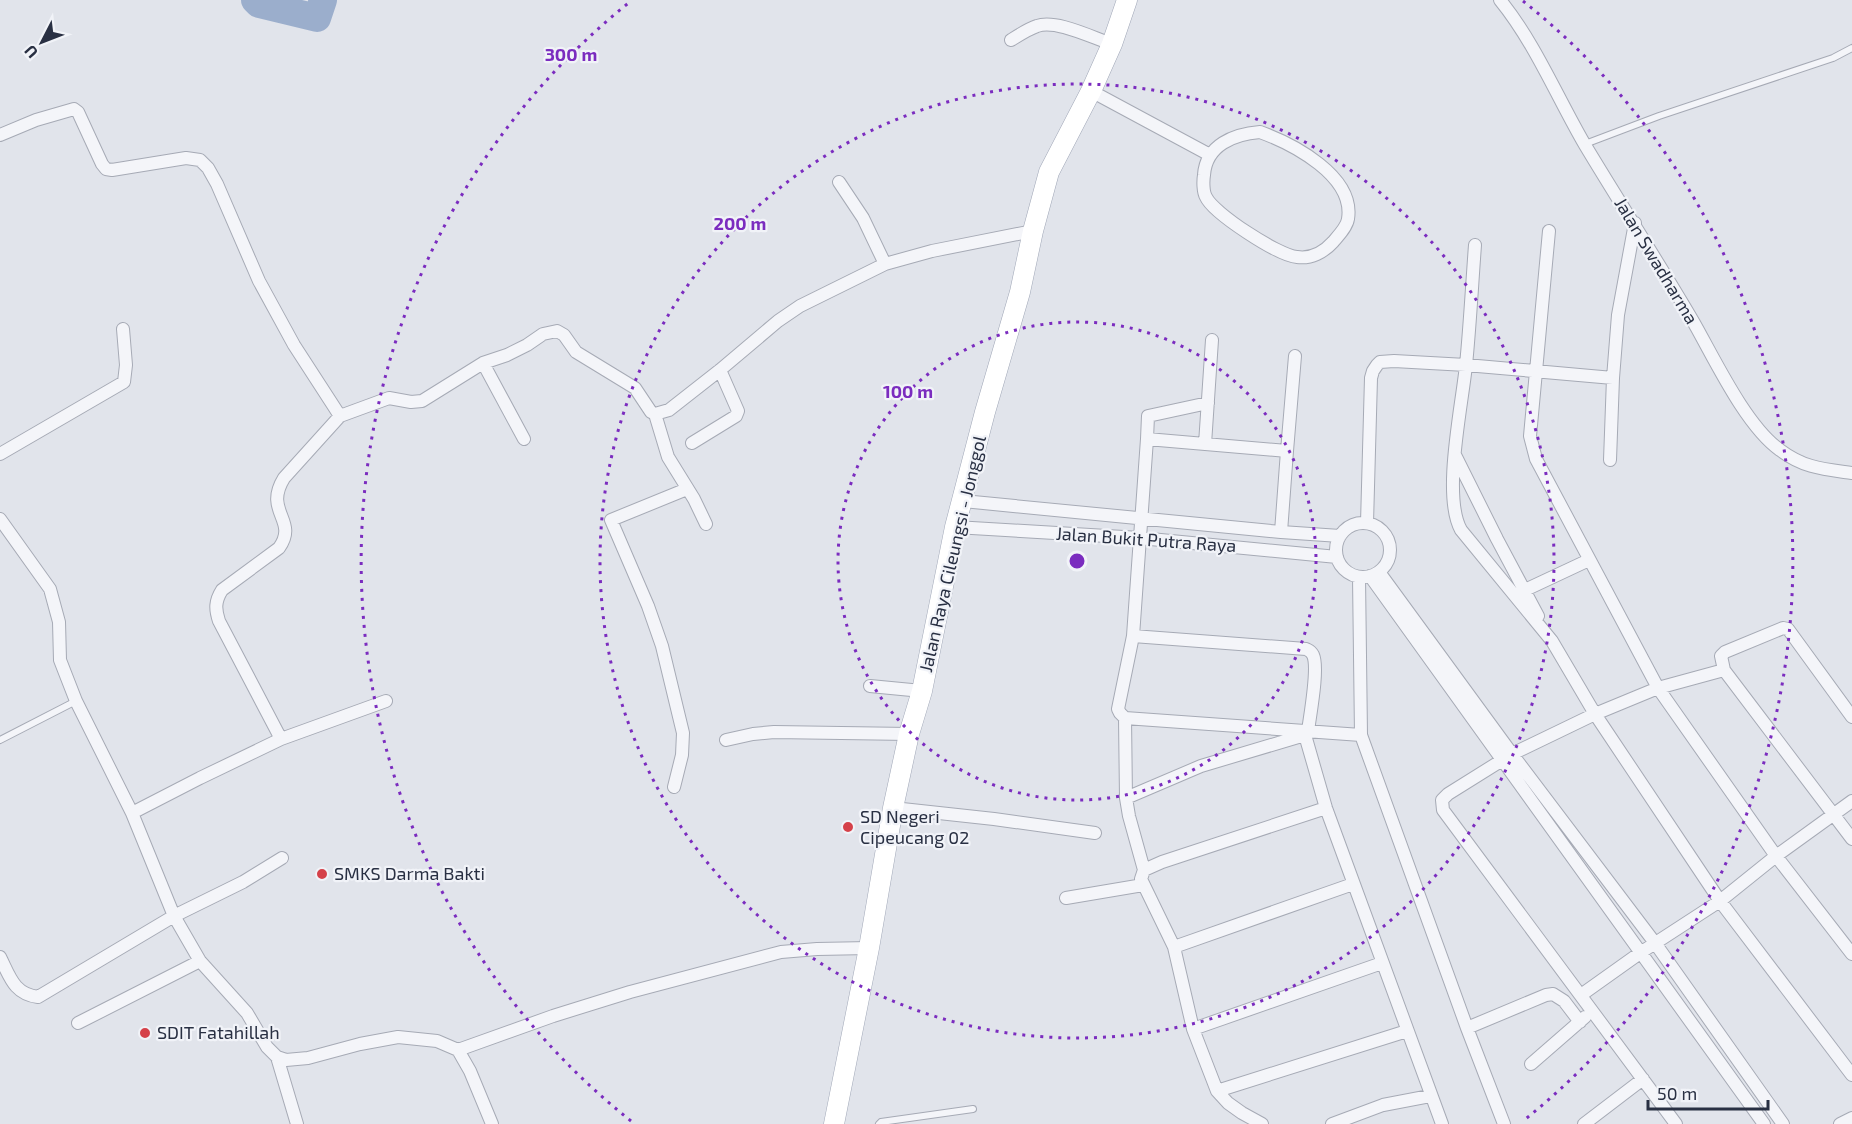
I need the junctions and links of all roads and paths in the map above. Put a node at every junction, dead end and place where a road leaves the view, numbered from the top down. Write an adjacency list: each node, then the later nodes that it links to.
1 (1127, 0): 4 (main road, Jalan Raya Cileungsi - Jonggol)
2 (1500, 0): 8 (street, Jalan Swadharma)
3 (1011, 40): 4 (street)
4 (1112, 44): 6 (main road, Jalan Raya Cileungsi - Jonggol)
5 (1852, 48): 8 (lane)
6 (1091, 91): 9 (street); 12 (main road, Jalan Raya Cileungsi - Jonggol)
7 (0, 135): 26 (street)
8 (1585, 144): 11 (street, Jalan Swadharma)
9 (1210, 155): 9 (street)
10 (839, 182): 15 (street)
11 (1635, 223): 23 (street); 35 (street, Jalan Swadharma)
12 (1033, 231): 15 (street); 37 (main road, Jalan Raya Cileungsi - Jonggol)
13 (1549, 231): 22 (street)
14 (1475, 245): 20 (street)
15 (885, 264): 21 (street)
16 (123, 329): 32 (street)
17 (1212, 340): 24 (street)
18 (1295, 356): 31 (street)
19 (483, 363): 25 (street); 26 (street); 27 (street)
20 (1466, 365): 22 (street); 33 (street); 40 (street)
21 (720, 370): 25 (street); 29 (street)
22 (1536, 371): 23 (street); 49 (street)
23 (1613, 378): 34 (street)
24 (1208, 404): 28 (street); 30 (street)
25 (655, 414): 36 (street)
26 (340, 416): 66 (street)
27 (524, 439)
28 (1147, 439): 30 (street); 38 (street)
29 (692, 442)
30 (1205, 444): 31 (street)
31 (1287, 451): 43 (street)
32 (0, 454)
33 (1454, 454): 46 (street); 47 (street)
34 (1610, 460)
35 (1852, 473)
36 (687, 489): 41 (street); 70 (street)
37 (963, 501): 38 (street, Jalan Bukit Putra Raya); 42 (main road, Jalan Raya Cileungsi - Jonggol)
38 (1141, 518): 43 (street, Jalan Bukit Putra Raya); 45 (street)
39 (0, 519): 58 (street)
40 (1367, 523): 44 (street); 50 (street)
41 (706, 524)
42 (955, 527): 45 (street, Jalan Bukit Putra Raya); 57 (main road, Jalan Raya Cileungsi - Jonggol)
43 (1281, 532): 44 (street, Jalan Bukit Putra Raya)
44 (1340, 536): 48 (street)
45 (1140, 538): 48 (street, Jalan Bukit Putra Raya); 52 (street)
46 (1497, 539): 47 (street); 51 (street)
47 (1474, 546): 53 (street)
48 (1337, 557): 50 (street)
49 (1589, 560): 51 (street); 56 (street)
50 (1370, 575): 65 (street); 69 (street)
51 (1525, 590): 53 (street)
52 (1133, 636): 62 (street); 63 (street)
53 (1552, 641): 60 (street)
54 (1724, 670): 56 (street); 61 (street); 76 (street)
55 (870, 686): 57 (street)
56 (1658, 688): 60 (street); 79 (street)
57 (922, 692): 64 (main road, Jalan Raya Cileungsi - Jonggol)
58 (76, 701): 67 (lane); 75 (street)
59 (386, 701): 66 (street)
60 (1595, 714): 69 (street); 85 (street)
61 (1852, 717)
62 (1125, 718): 63 (street); 71 (street)
63 (1306, 733): 65 (street); 71 (street); 74 (street)
64 (909, 734): 68 (street); 73 (main road, Jalan Raya Cileungsi - Jonggol)
65 (1361, 735): 99 (street)
66 (281, 739): 75 (street)
67 (0, 740)
68 (726, 740)
69 (1508, 757): 87 (street); 90 (street); 95 (street)
70 (674, 787)
71 (1126, 798): 81 (street)
72 (1852, 801): 76 (street)
73 (893, 808): 77 (street); 89 (main road, Jalan Raya Cileungsi - Jonggol)
74 (1326, 808): 81 (street); 82 (street)
75 (132, 813): 86 (street)
76 (1833, 816): 78 (street); 79 (street)
77 (1095, 833)
78 (1852, 839)
79 (1776, 856): 85 (street); 91 (street)
80 (282, 858): 86 (street)
81 (1144, 870): 83 (street)
82 (1353, 884): 88 (street); 94 (street)
83 (1143, 885): 84 (street); 88 (street)
84 (1066, 898)
85 (1720, 901): 87 (street); 105 (street)
86 (174, 916): 92 (street); 93 (street)
87 (1655, 943): 90 (street); 122 (street)
88 (1174, 947): 100 (street)
89 (869, 948): 102 (street); 113 (main road, Jalan Raya Cileungsi - Jonggol)
90 (1640, 953): 95 (street); 121 (street)
91 (1852, 954)
92 (0, 957)
93 (200, 961): 98 (street); 103 (street)
94 (1382, 963): 100 (street); 101 (street)
95 (1581, 994): 96 (street)
96 (1593, 1011): 97 (street); 106 (street)
97 (1580, 1022): 99 (street); 104 (street)
98 (78, 1023)
99 (1467, 1028): 118 (street)
100 (1193, 1029): 107 (street)
101 (1407, 1031): 107 (street); 108 (street)
102 (458, 1050): 103 (street); 112 (street)
103 (277, 1057): 111 (street)
104 (1531, 1064)
105 (1852, 1075)
106 (1643, 1079): 119 (street); 120 (street)
107 (1217, 1091): 115 (street)
108 (1430, 1096): 116 (street); 117 (street)
109 (973, 1109): 114 (lane)
110 (1852, 1118): 123 (street)
111 (297, 1124)
112 (492, 1124)
113 (834, 1124)
114 (879, 1124)
115 (1262, 1124)
116 (1332, 1124)
117 (1442, 1124)
118 (1504, 1124)
119 (1584, 1124)
120 (1676, 1124)
121 (1764, 1124)
122 (1783, 1124)
123 (1840, 1124)

